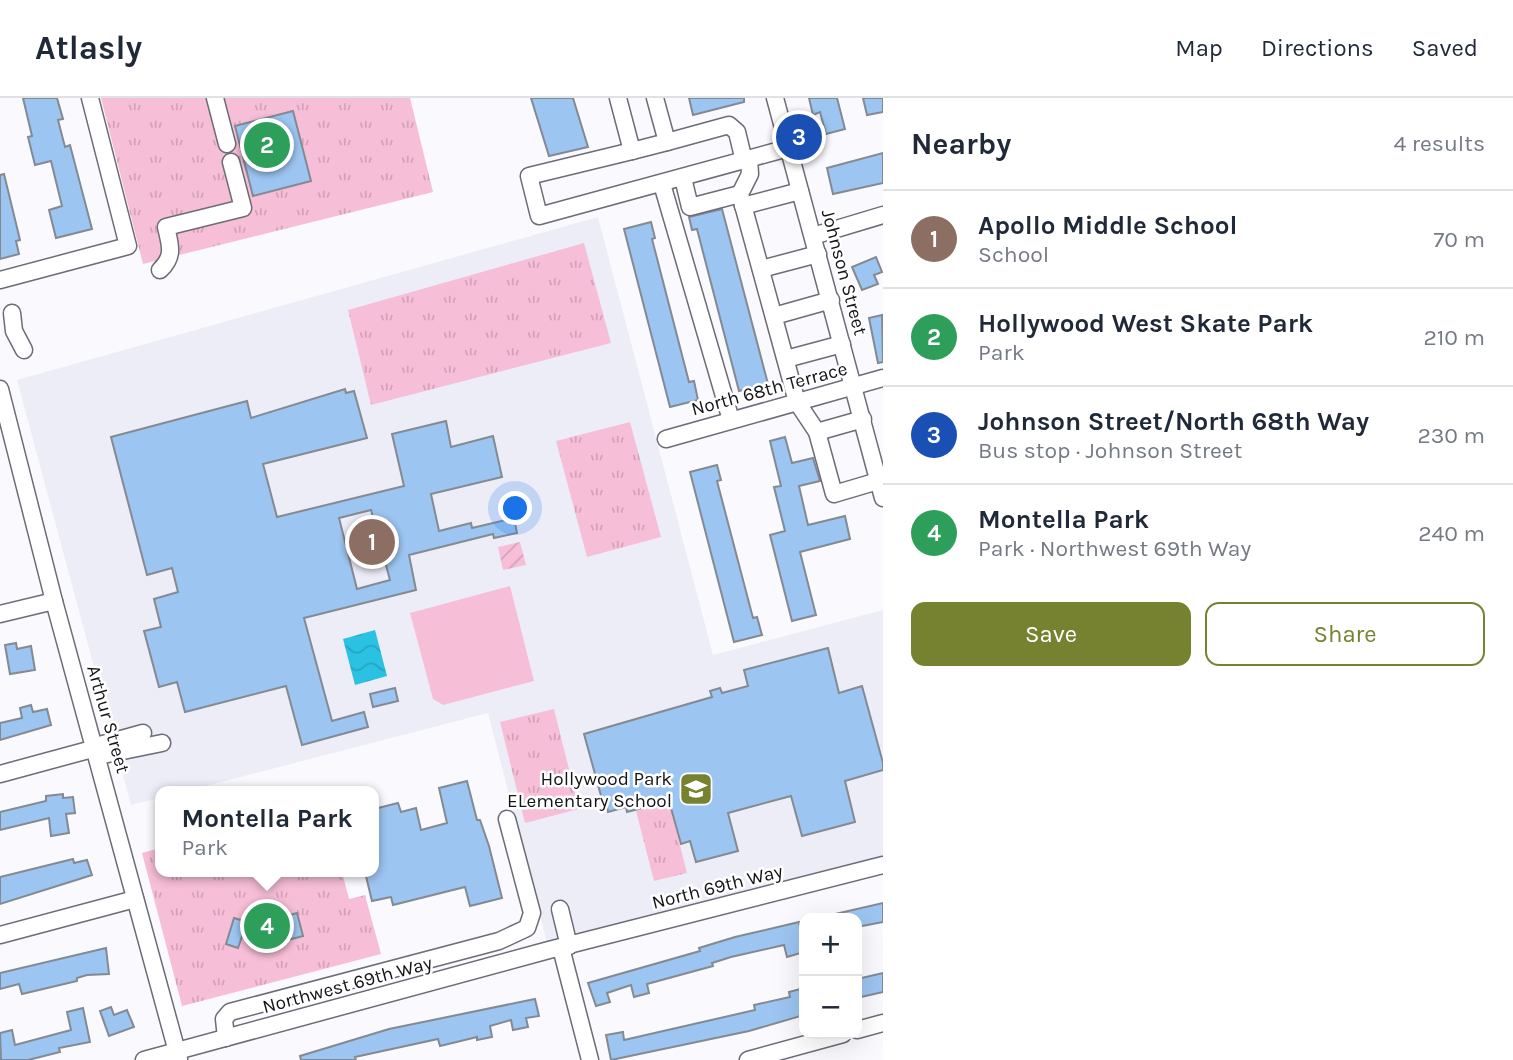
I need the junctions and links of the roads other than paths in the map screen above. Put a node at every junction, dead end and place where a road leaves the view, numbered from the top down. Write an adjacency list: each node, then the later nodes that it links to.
1 (90, 98): 21 (street)
2 (215, 98): 7 (street)
3 (618, 98): 9 (street)
4 (655, 98): 6 (street)
5 (775, 98): 8 (street, Johnson Street)
6 (667, 142): 9 (street); 10 (street)
7 (227, 144)
8 (788, 148): 10 (street); 14 (street, Johnson Street)
9 (632, 151): 13 (street)
10 (746, 160): 12 (street); 15 (street)
11 (231, 162): 20 (street)
12 (683, 178): 13 (street); 15 (street)
13 (662, 184): 33 (street)
14 (800, 191): 15 (street); 17 (street, Johnson Street)
15 (742, 200): 19 (street)
16 (883, 215): 17 (street)
17 (813, 236): 18 (street, Johnson Street)
18 (818, 254): 19 (street); 22 (street, Johnson Street)
19 (761, 269): 24 (street)
20 (160, 270)
21 (0, 280)
22 (831, 300): 24 (street); 25 (street, Johnson Street)
23 (12, 313): 26 (street)
24 (774, 316): 27 (street)
25 (842, 344): 27 (street); 29 (street, Johnson Street)
26 (24, 350)
27 (786, 359): 31 (street)
28 (883, 378): 29 (street, North 68th Terrace)
29 (854, 387): 31 (street, North 68th Terrace); 32 (street, Johnson Street)
30 (0, 389): 36 (street, Arthur Street)
31 (797, 402): 33 (street, North 68th Terrace); 34 (street)
32 (863, 419): 34 (street); 37 (street, Johnson Street)
33 (731, 420): 35 (street, North 68th Terrace)
34 (817, 432): 37 (street)
35 (666, 439)
36 (7, 445): 39 (street, Arthur Street)
37 (878, 481): 38 (street, Johnson Street)
38 (883, 498)
39 (54, 601): 40 (street); 43 (street, Arthur Street)
40 (0, 614)
41 (143, 733): 43 (street)
42 (162, 743): 43 (street)
43 (97, 750): 44 (street); 47 (street, Arthur Street)
44 (0, 774)
45 (507, 819): 50 (street)
46 (883, 865): 51 (street, North 69th Way)
47 (135, 899): 49 (street); 57 (street, Arthur Street)
48 (560, 909): 51 (street)
49 (0, 935)
50 (499, 941): 52 (street); 55 (street)
51 (565, 947): 52 (street, Northwest 69th Way); 59 (street)
52 (505, 963): 55 (street, Northwest 69th Way)
53 (883, 1023): 54 (street)
54 (862, 1029)
55 (226, 1038): 57 (street, Northwest 69th Way)
56 (825, 1039): 60 (street)
57 (178, 1056): 58 (street, Northwest 69th Way)
58 (144, 1060)
59 (590, 1060)
60 (748, 1060)

